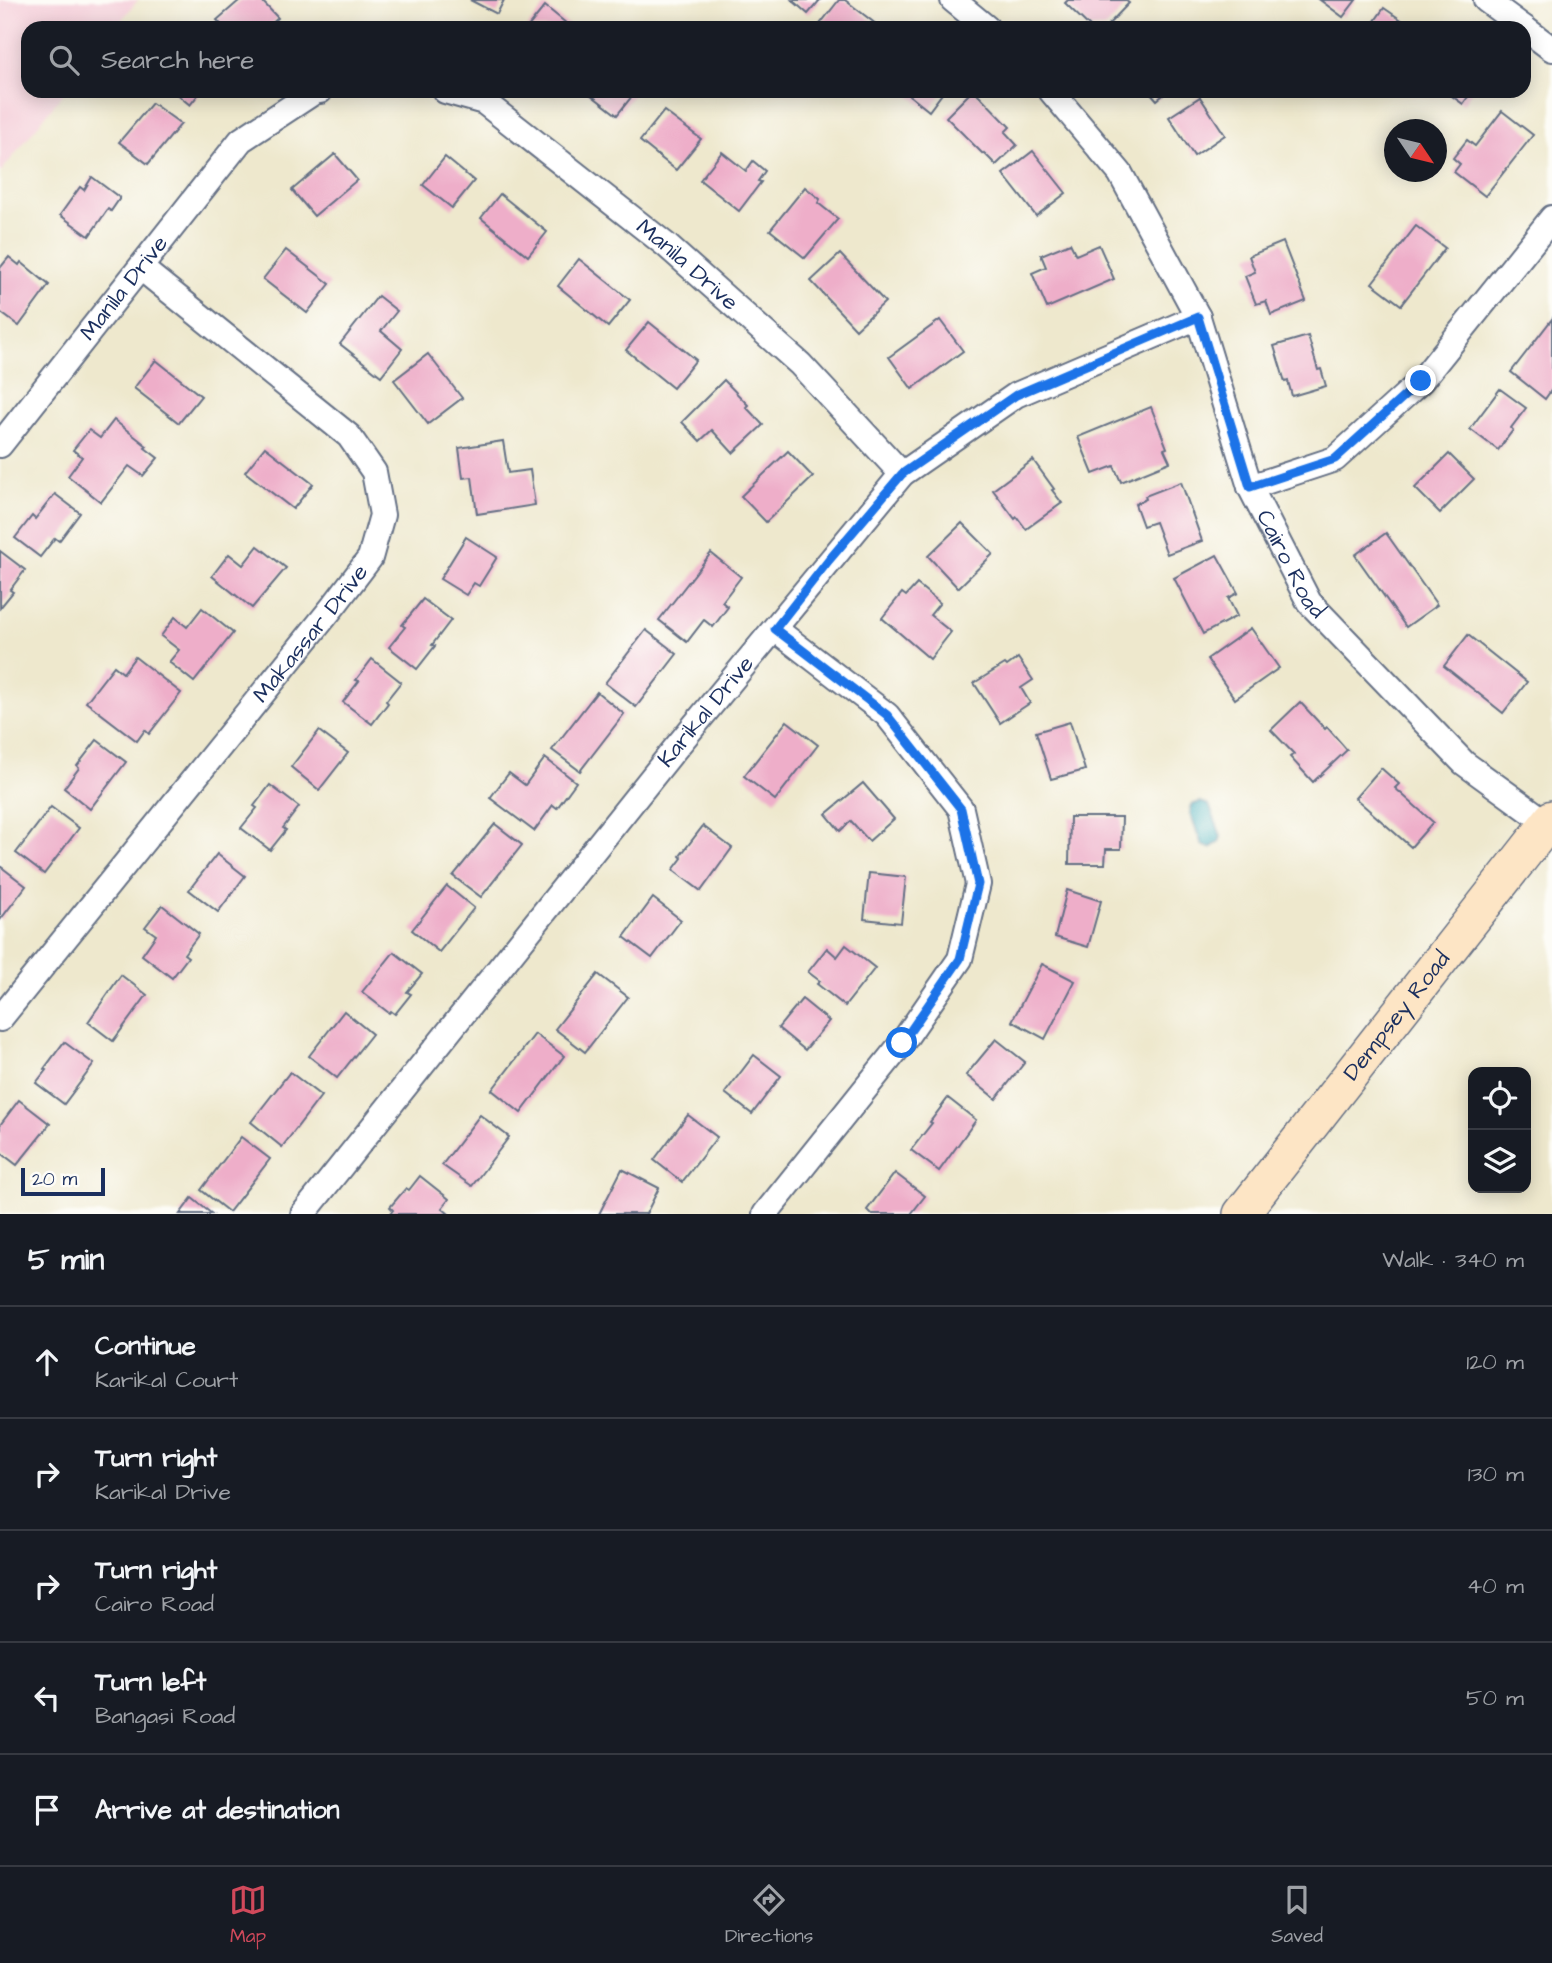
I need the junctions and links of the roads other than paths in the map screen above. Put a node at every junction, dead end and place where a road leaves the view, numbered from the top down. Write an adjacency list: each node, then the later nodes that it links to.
1 (953, 0): 3 (street)
2 (1486, 0): 4 (street)
3 (978, 21)
4 (1514, 21)
5 (1531, 33): 6 (street)
6 (1552, 49)
7 (305, 98): 11 (street, Manila Drive)
8 (470, 98): 14 (street, Manila Drive)
9 (1057, 98): 12 (street, Cairo Road)
10 (1552, 218): 15 (street)
11 (141, 268): 13 (street, Manila Drive); 18 (street, Makassar Drive)
12 (1198, 317): 14 (street, Karikal Drive); 15 (street, Cairo Road)
13 (0, 445)
14 (902, 474): 16 (street, Karikal Drive)
15 (1250, 487): 17 (street, Cairo Road)
16 (775, 629): 19 (street, Karikal Drive); 20 (street)
17 (1550, 820): 21 (main road, Dempsey Road)
18 (0, 1019)
19 (303, 1214)
20 (765, 1214)
21 (1241, 1214)

